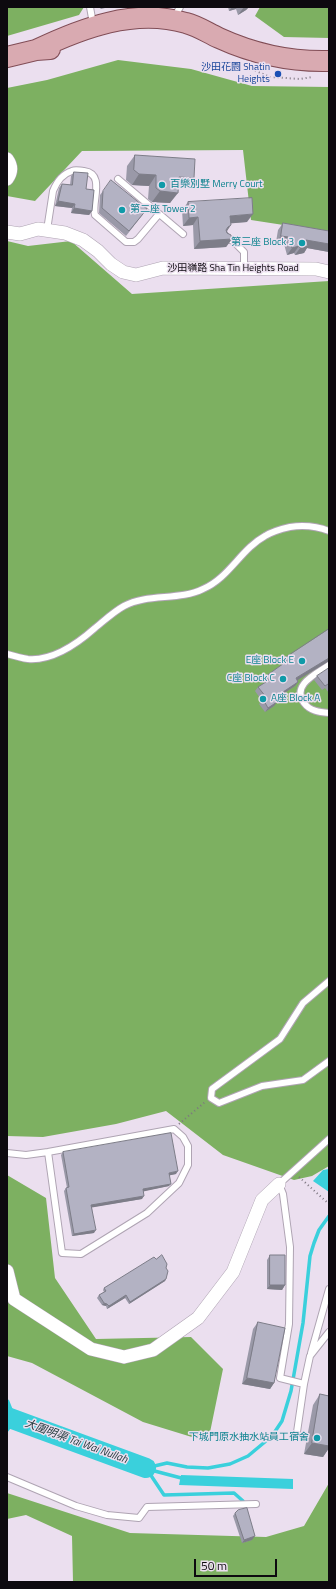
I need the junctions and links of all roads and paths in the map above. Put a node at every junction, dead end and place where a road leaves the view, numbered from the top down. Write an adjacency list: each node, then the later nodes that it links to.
1 (90, 7): 3 (lane)
2 (176, 13): 3 (main road); 4 (main road)
3 (93, 27): 5 (main road)
4 (219, 38): 5 (main road); 8 (main road)
5 (36, 50): 6 (main road)
6 (7, 57)
7 (244, 66): 8 (path)
8 (324, 68)
9 (7, 159): 10 (street)
10 (7, 179)
11 (118, 180): 12 (lane)
12 (159, 214): 13 (lane); 15 (lane)
13 (47, 230): 14 (street, 沙田嶺路 Sha Tin Heights Road); 17 (street, 沙田嶺路 Sha Tin Heights Road)
14 (7, 232)
15 (182, 234)
16 (225, 238): 17 (lane)
17 (244, 268): 18 (street, 沙田嶺路 Sha Tin Heights Road)
18 (329, 272)
19 (329, 531): 20 (lane)
20 (7, 654)
21 (329, 665): 22 (lane)
22 (329, 713)
23 (329, 981): 25 (lane)
24 (329, 1061): 25 (lane)
25 (210, 1098): 26 (path)
26 (174, 1129): 28 (lane); 28 (lane)
27 (329, 1139): 31 (lane)
28 (48, 1152): 29 (lane)
29 (7, 1153)
30 (298, 1176): 32 (path)
31 (279, 1184): 33 (street); 37 (lane)
32 (329, 1204)
33 (7, 1271)
34 (329, 1289): 36 (lane)
35 (329, 1332): 36 (lane)
36 (310, 1356): 37 (lane)
37 (304, 1384): 38 (lane)
38 (297, 1432)
39 (7, 1477): 40 (lane)
40 (256, 1504)

